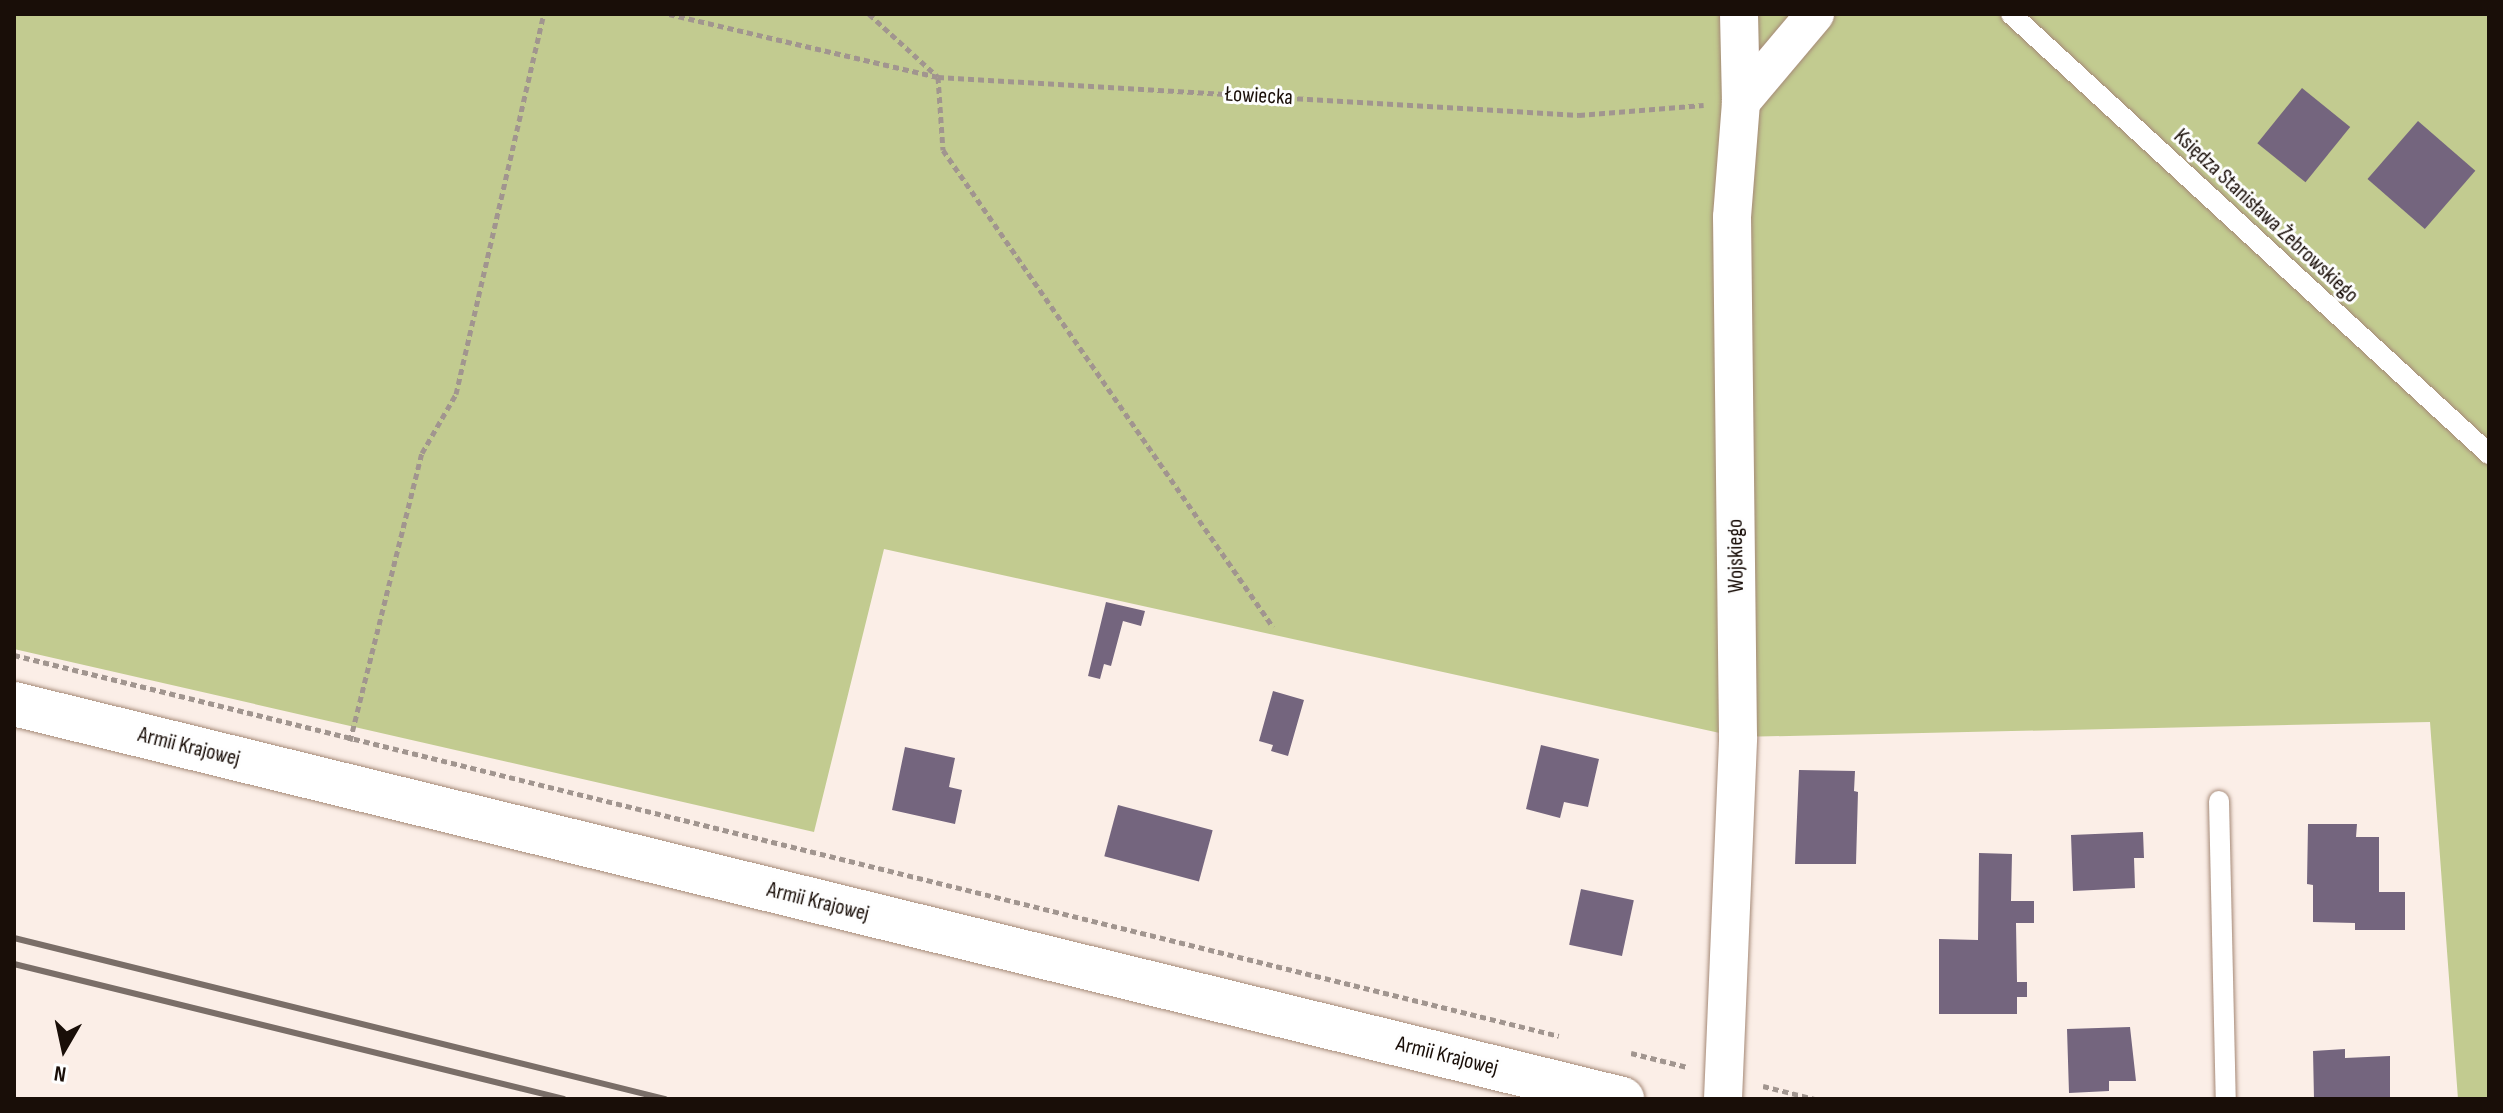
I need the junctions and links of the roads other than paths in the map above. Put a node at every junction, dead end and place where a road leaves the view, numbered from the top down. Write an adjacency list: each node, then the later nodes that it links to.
1 (1739, 14): 4 (street, Wojskiego)
2 (1815, 14): 4 (street)
3 (2011, 14): 5 (lane, Księdza Stanisława Żebrowskiego)
4 (1741, 102): 8 (street, Wojskiego)
5 (2489, 454)
6 (14, 704): 9 (main road, Armii Krajowej)
7 (2219, 801): 10 (lane)
8 (1724, 1088)
9 (1622, 1099)
10 (2226, 1099)

